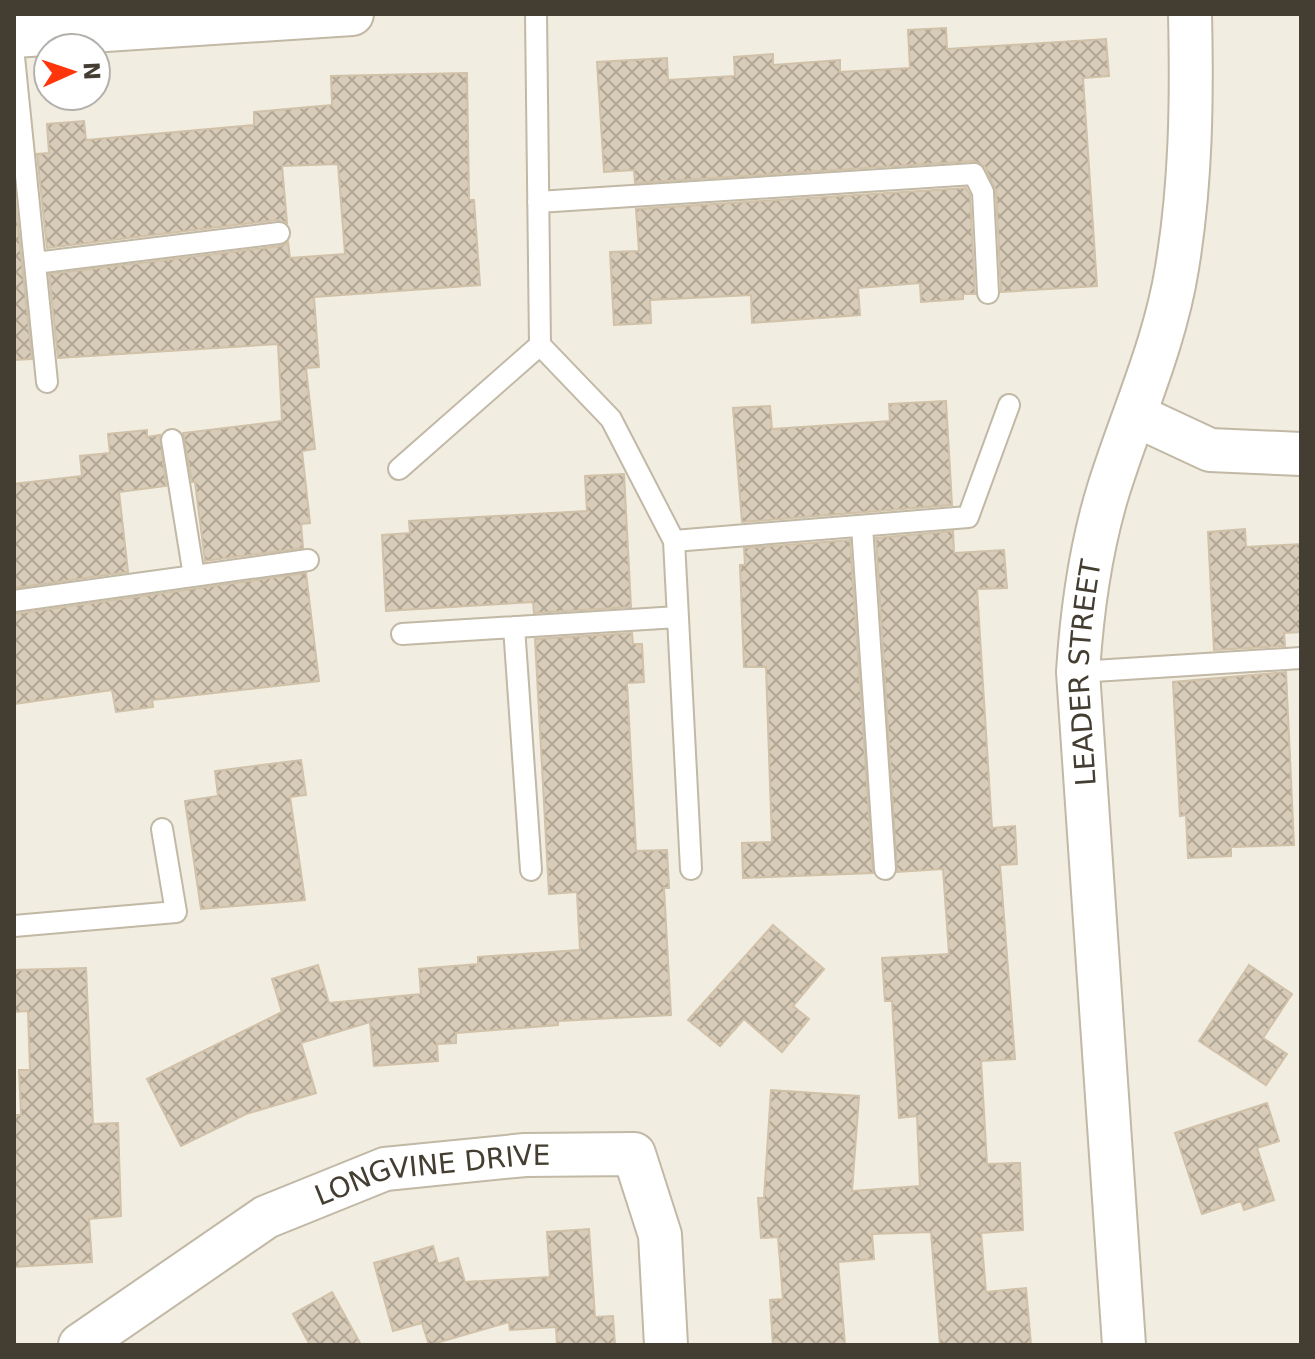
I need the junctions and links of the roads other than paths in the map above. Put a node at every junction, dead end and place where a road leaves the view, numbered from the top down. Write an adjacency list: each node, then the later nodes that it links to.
1 (352, 14): 4 (street)
2 (536, 14): 6 (lane)
3 (1190, 14): 13 (street, LEADER STREET)
4 (14, 36)
5 (14, 57): 8 (lane)
6 (538, 202): 9 (lane); 10 (lane)
7 (279, 233): 8 (lane)
8 (35, 263): 11 (lane)
9 (988, 293)
10 (540, 345): 16 (lane); 18 (lane)
11 (47, 382)
12 (1009, 405): 17 (lane)
13 (1137, 416): 15 (street); 26 (street, LEADER STREET)
14 (172, 440): 20 (lane)
15 (1301, 454)
16 (399, 469)
17 (862, 526): 18 (lane); 29 (lane)
18 (674, 541): 22 (lane)
19 (308, 560): 20 (lane)
20 (194, 576): 21 (lane)
21 (14, 601)
22 (678, 617): 23 (lane); 28 (lane)
23 (514, 627): 24 (lane); 30 (lane)
24 (402, 634)
25 (1301, 658): 26 (lane)
26 (1078, 672): 34 (street, LEADER STREET)
27 (162, 829): 31 (lane)
28 (691, 869)
29 (885, 869)
30 (531, 870)
31 (14, 926)
32 (80, 1345): 33 (street, LONGVINE DRIVE)
33 (666, 1345)
34 (1124, 1345)

